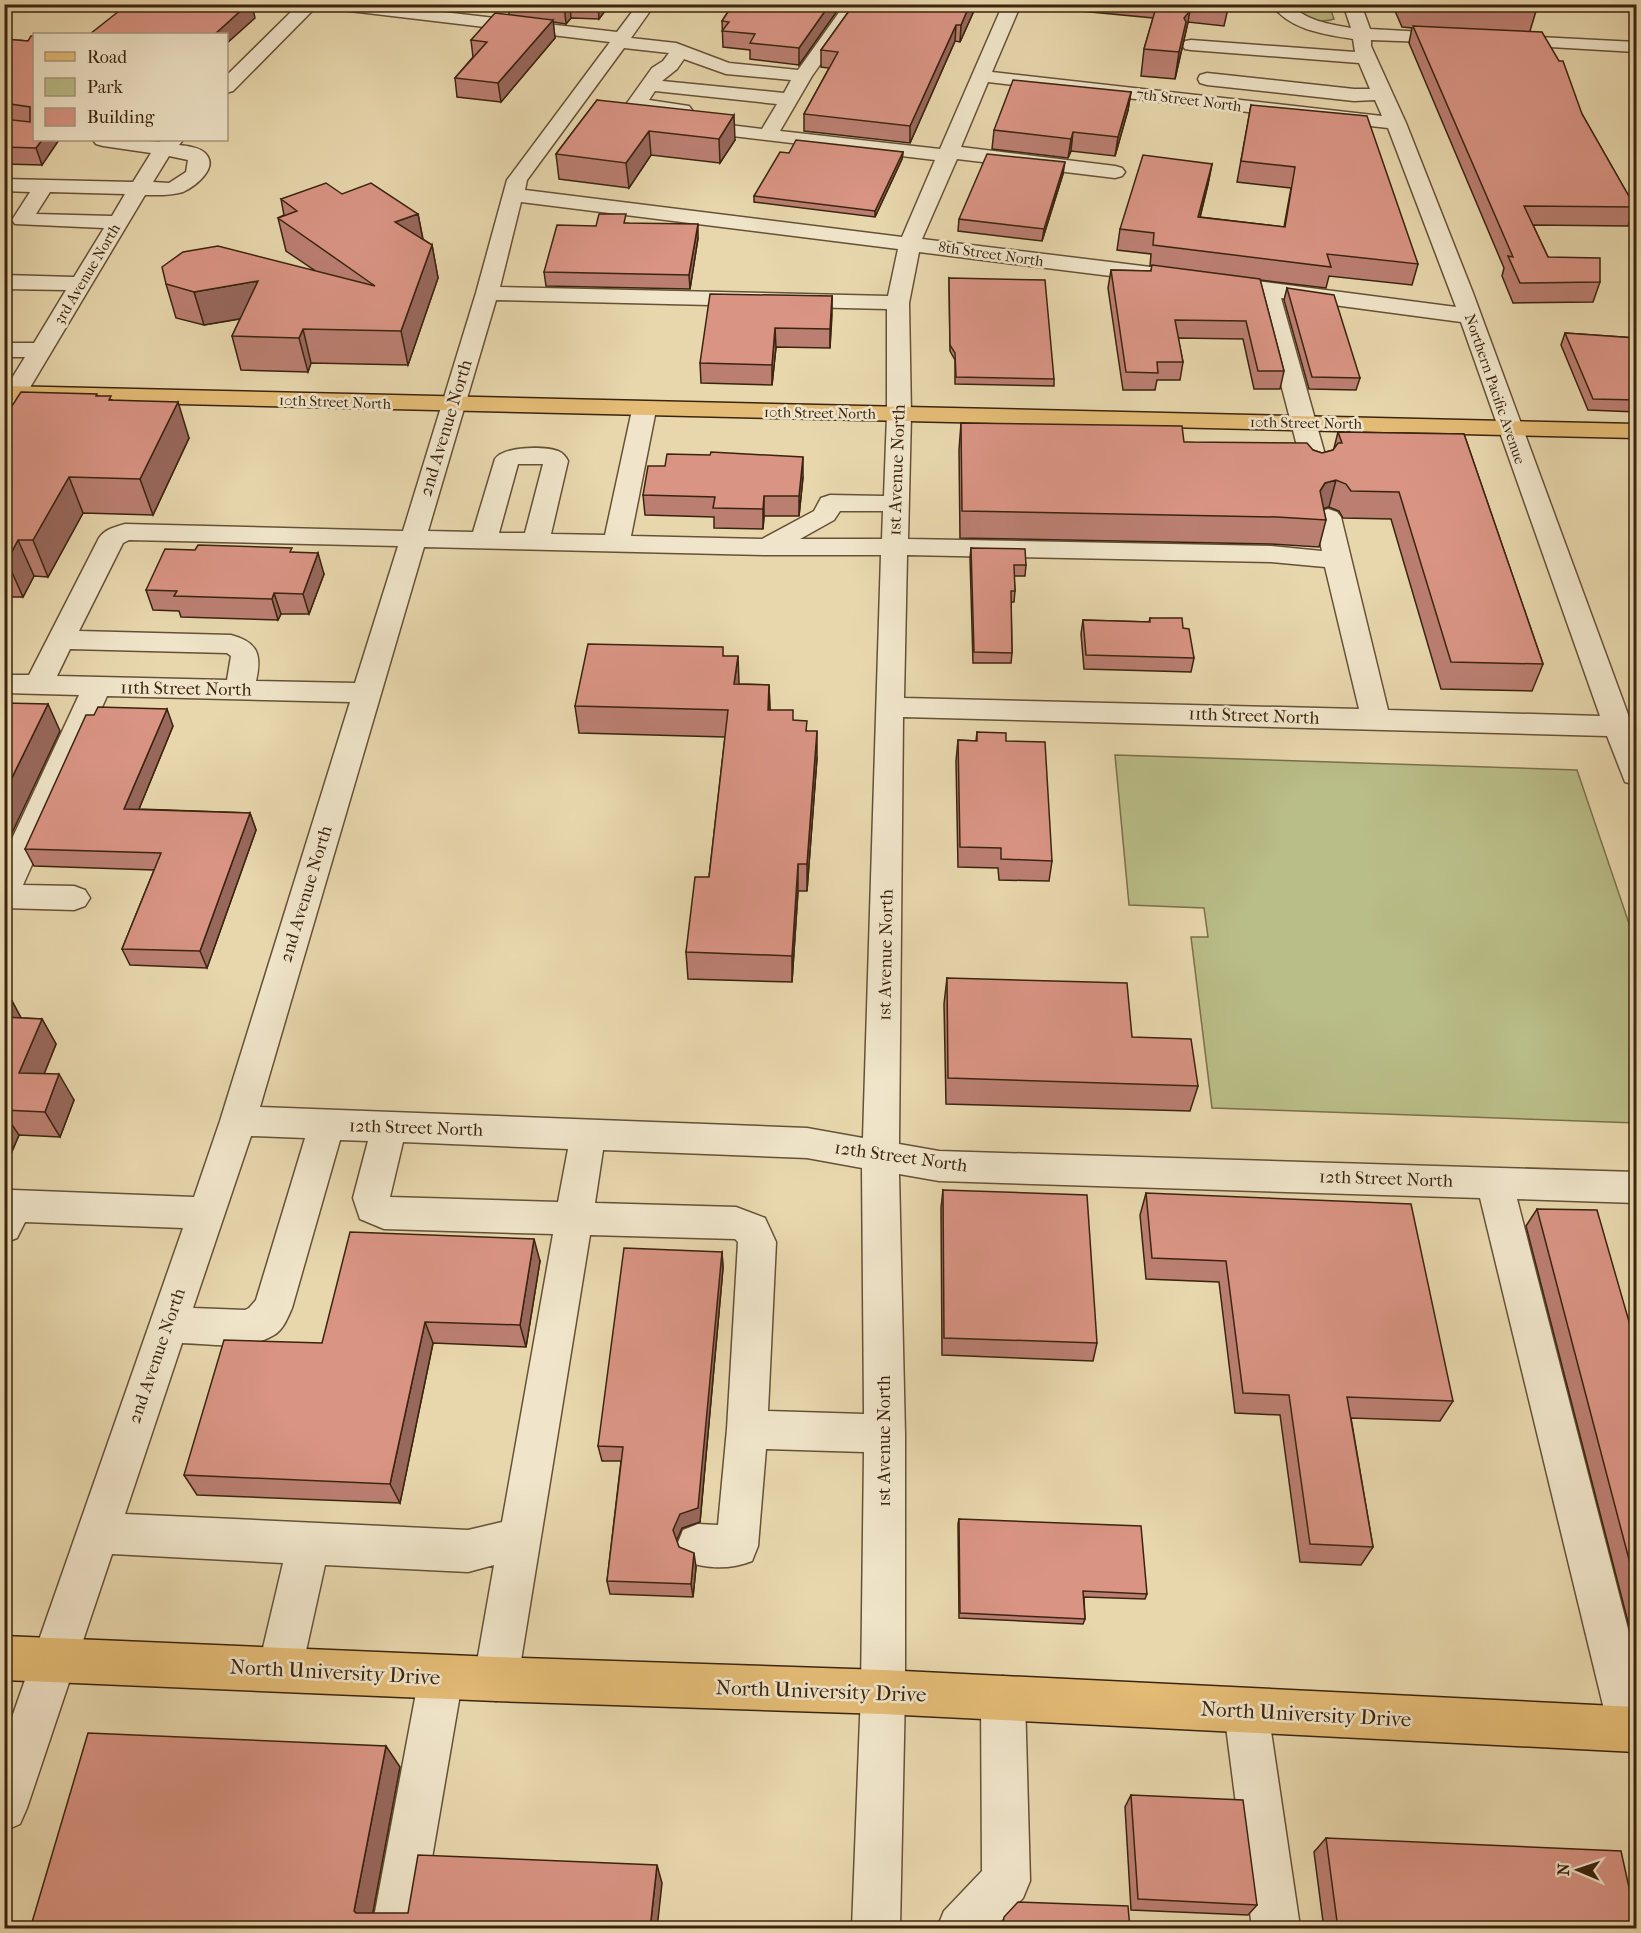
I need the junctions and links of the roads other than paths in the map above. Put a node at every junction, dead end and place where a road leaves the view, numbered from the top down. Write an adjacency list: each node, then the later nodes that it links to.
1 (310, 4): 18 (street)
2 (647, 4): 9 (street, 2nd Avenue North)
3 (863, 4): 15 (street)
4 (1012, 4): 16 (street, 1st Avenue North)
5 (1278, 4): 8 (street)
6 (1353, 4): 8 (street, Northern Pacific Avenue)
7 (332, 5): 9 (street)
8 (1362, 33): 10 (street); 17 (street, Northern Pacific Avenue)
9 (620, 40): 11 (street); 22 (street, 2nd Avenue North)
10 (1636, 47)
11 (681, 50): 12 (street); 19 (street)
12 (703, 59): 15 (street); 20 (street)
13 (1188, 61): 14 (street); 17 (street); 17 (street)
14 (1336, 75)
15 (802, 76): 21 (street)
16 (982, 76): 25 (street, 7th Street North); 29 (street, 1st Avenue North)
17 (1370, 76): 25 (street, Northern Pacific Avenue)
18 (230, 78)
19 (655, 78): 20 (street); 26 (street)
20 (683, 88): 21 (street)
21 (788, 99): 26 (street)
22 (565, 112): 23 (street); 34 (street, 2nd Avenue North)
23 (593, 115)
24 (628, 119): 26 (street)
25 (1396, 123): 42 (street, Northern Pacific Avenue)
26 (772, 128): 29 (street)
27 (125, 141): 28 (street)
28 (169, 143): 33 (street, 3rd Avenue North); 33 (street)
29 (950, 154): 30 (street); 36 (street, 1st Avenue North)
30 (1115, 172)
31 (4, 185): 32 (street)
32 (44, 186): 33 (street); 35 (street)
33 (139, 188): 35 (street, 3rd Avenue North)
34 (513, 195): 36 (street, 8th Street North); 40 (street, 2nd Avenue North)
35 (119, 222): 37 (street, 3rd Avenue North)
36 (910, 243): 39 (street, 8th Street North); 41 (street, 1st Avenue North)
37 (81, 284): 38 (street); 44 (street, 3rd Avenue North)
38 (8, 287)
39 (1268, 289): 42 (street, 8th Street North); 49 (street)
40 (487, 293): 41 (street); 46 (street, 2nd Avenue North)
41 (898, 303): 48 (street, 1st Avenue North)
42 (1470, 316): 50 (street, Northern Pacific Avenue)
43 (4, 350): 44 (street)
44 (41, 350): 45 (street, 3rd Avenue North)
45 (8, 399): 46 (main road, 10th Street North)
46 (453, 405): 47 (main road, 10th Street North); 57 (street, 2nd Avenue North)
47 (644, 410): 48 (main road, 10th Street North); 56 (street)
48 (899, 415): 49 (main road, 10th Street North); 53 (street, 1st Avenue North)
49 (1304, 423): 50 (main road, 10th Street North); 52 (street)
50 (1510, 427): 51 (main road, 10th Street North); 71 (street, Northern Pacific Avenue)
51 (1636, 431)
52 (1316, 470)
53 (895, 504): 55 (street); 61 (street, 1st Avenue North)
54 (1328, 517): 62 (street)
55 (801, 529): 56 (street); 60 (street)
56 (618, 533): 59 (street); 60 (street)
57 (413, 539): 58 (street); 63 (street); 68 (street, 2nd Avenue North)
58 (484, 540): 59 (street); 59 (street)
59 (536, 541)
60 (766, 547): 61 (street)
61 (895, 547): 62 (street); 69 (street, 1st Avenue North)
62 (1337, 560): 70 (street)
63 (61, 640): 65 (street); 67 (street)
64 (4, 684): 65 (street, 11th Street North)
65 (38, 685): 66 (street, 11th Street North)
66 (97, 687): 67 (street, 11th Street North); 73 (street)
67 (239, 690): 68 (street, 11th Street North)
68 (367, 693): 76 (street, 2nd Avenue North)
69 (889, 706): 70 (street, 11th Street North); 80 (street, 1st Avenue North)
70 (1376, 719): 71 (street, 11th Street North)
71 (1618, 726): 72 (street, Northern Pacific Avenue)
72 (1636, 775)
73 (4, 892)
74 (4, 896): 75 (street)
75 (74, 898)
76 (237, 1121): 77 (street, 12th Street North); 83 (street, 2nd Avenue North)
77 (327, 1124): 78 (street, 12th Street North); 86 (street)
78 (389, 1127): 79 (street, 12th Street North); 84 (street)
79 (588, 1135): 80 (street, 12th Street North); 84 (street)
80 (882, 1155): 81 (street, 12th Street North); 88 (street, 1st Avenue North)
81 (1494, 1182): 82 (street, 12th Street North); 101 (street)
82 (1636, 1187)
83 (206, 1214): 85 (street); 86 (street, 2nd Avenue North)
84 (573, 1219): 87 (street); 90 (street)
85 (4, 1227)
86 (168, 1325): 89 (street, 2nd Avenue North)
87 (747, 1429): 88 (street); 92 (street)
88 (885, 1434): 98 (street, 1st Avenue North)
89 (97, 1533): 91 (street); 94 (street, 2nd Avenue North)
90 (519, 1538): 91 (street); 97 (street)
91 (309, 1544): 95 (street)
92 (698, 1545)
93 (4, 1658): 94 (main road, North University Drive)
94 (54, 1659): 95 (main road, North University Drive); 102 (street, 2nd Avenue North)
95 (280, 1669): 96 (main road, North University Drive)
96 (441, 1677): 97 (main road, North University Drive); 103 (street)
97 (496, 1679): 98 (main road, North University Drive)
98 (883, 1692): 99 (main road, North University Drive); 104 (street, 1st Avenue North)
99 (1003, 1698): 100 (main road, North University Drive); 105 (street)
100 (1246, 1711): 101 (main road, North University Drive); 106 (street)
101 (1634, 1730)
102 (4, 1808)
103 (396, 1929)
104 (876, 1929)
105 (961, 1929)
106 (1272, 1929)

